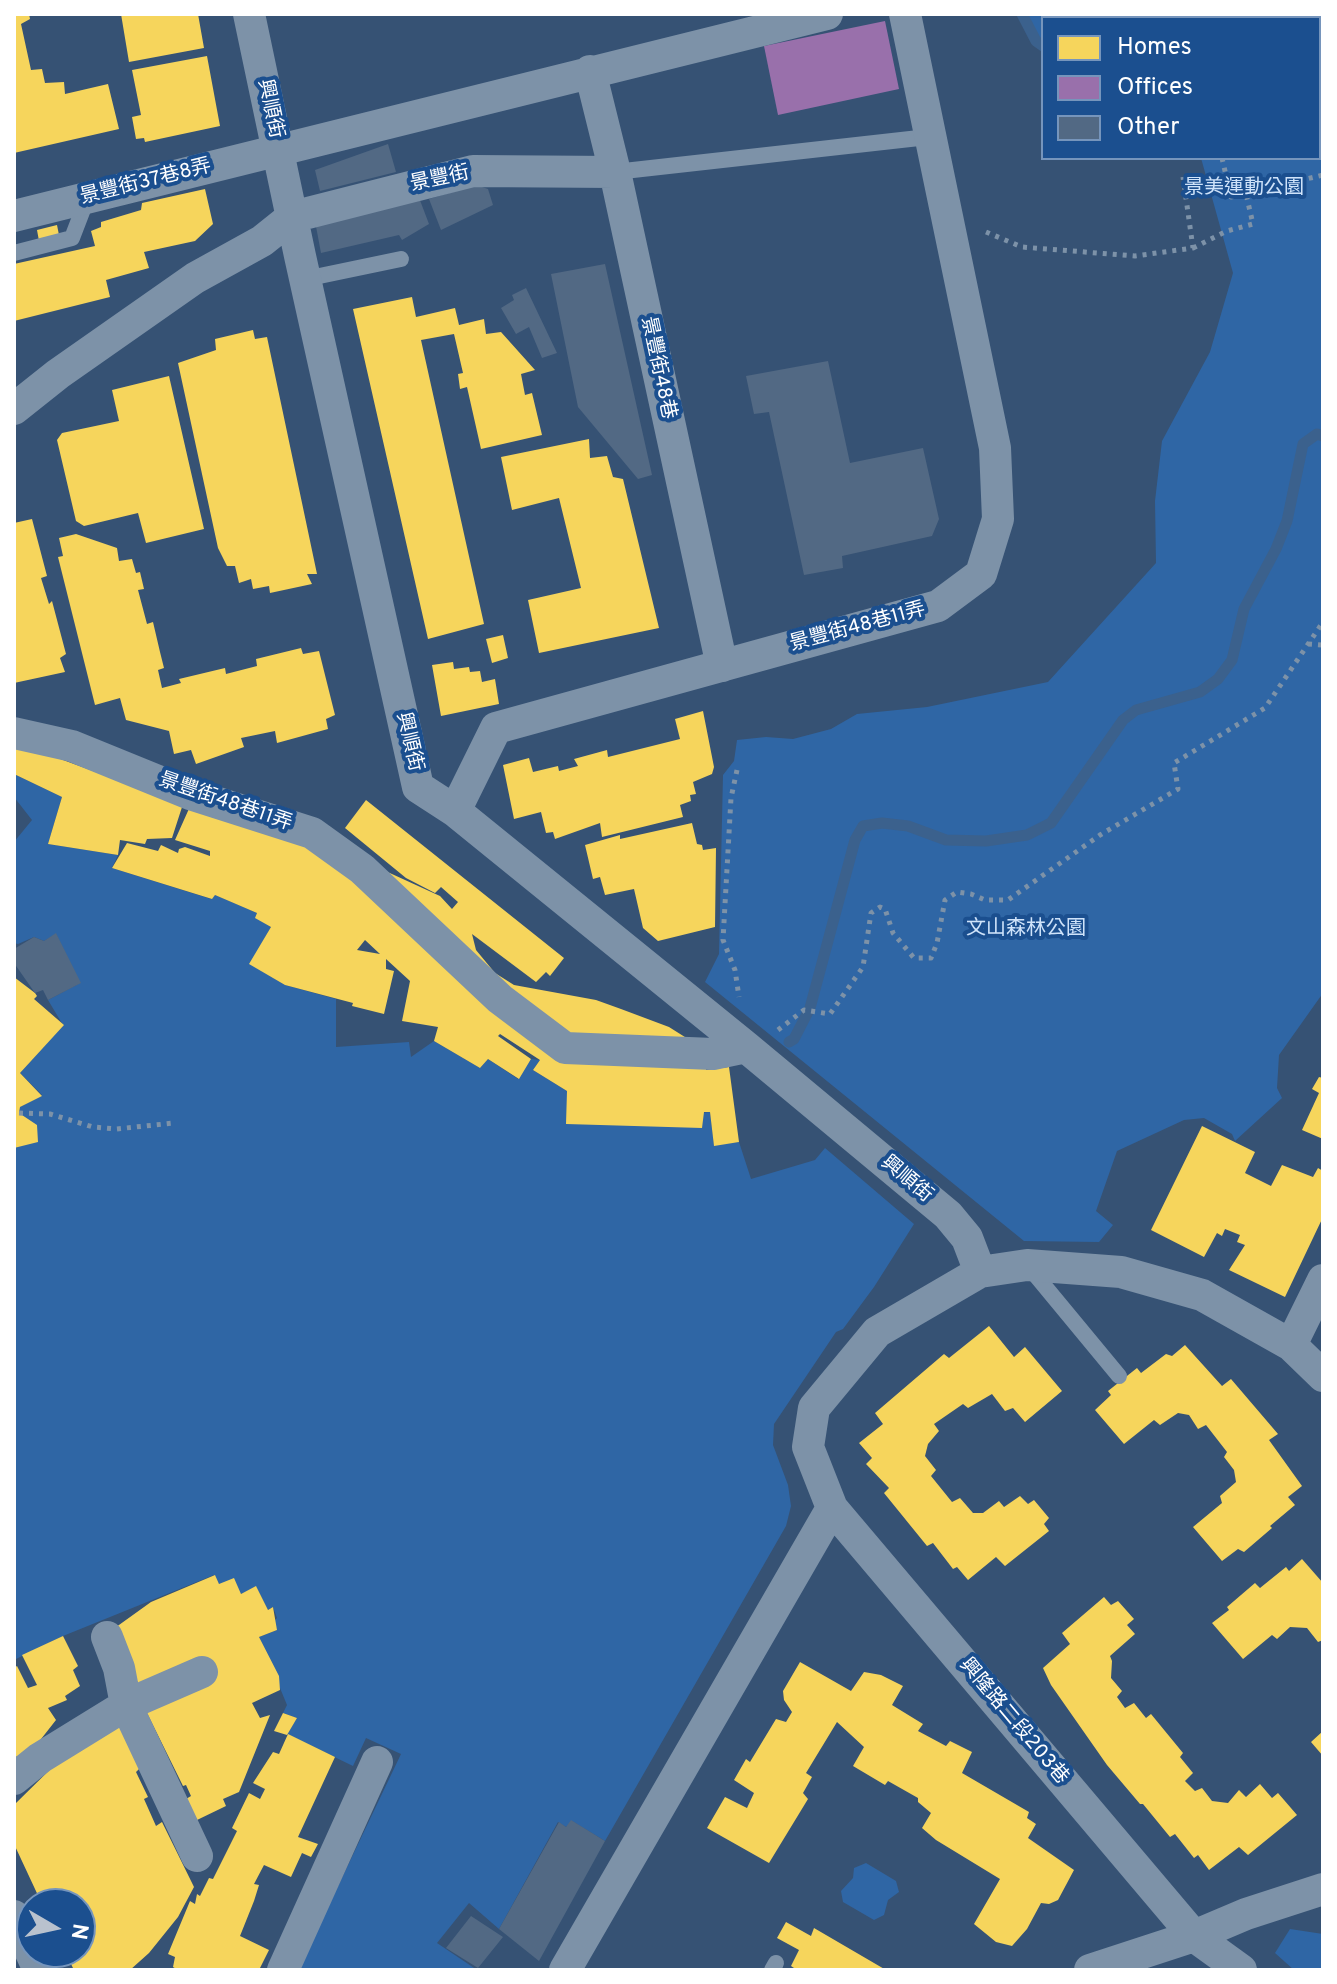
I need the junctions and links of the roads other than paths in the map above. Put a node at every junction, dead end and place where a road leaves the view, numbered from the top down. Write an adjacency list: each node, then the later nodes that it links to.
1 (249, 14): 6 (street, 興順街)
2 (827, 14): 4 (street)
3 (905, 14): 5 (street, 景豐街48巷11弄)
4 (590, 71): 6 (street); 7 (street, 景豐街48巷)
5 (928, 137): 7 (lane, 景豐街); 15 (street, 景豐街48巷11弄)
6 (278, 150): 8 (street, 景豐街37巷8弄); 10 (street, 興順街)
7 (615, 172): 10 (street, 景豐街); 15 (street, 景豐街48巷)
8 (88, 197): 9 (street, 景豐街37巷8弄); 11 (lane)
9 (14, 216)
10 (292, 217): 13 (street, 興順街); 14 (street, 景豐街)
11 (14, 253)
12 (401, 259): 13 (lane)
13 (305, 279): 17 (street, 興順街)
14 (14, 409)
15 (722, 666): 17 (street, 景豐街48巷11弄)
16 (14, 733): 18 (street, 景豐街48巷11弄)
17 (455, 811): 18 (street, 興順街)
18 (760, 1040): 20 (street, 興順街)
19 (1027, 1265): 20 (street, 興隆路二段203巷); 22 (street, 興隆路二段203巷); 23 (lane)
20 (980, 1272): 25 (street, 興隆路二段203巷)
21 (1323, 1280): 22 (street)
22 (1291, 1345): 24 (street, 興隆路二段203巷)
23 (1119, 1376)
24 (1323, 1376)
25 (832, 1508): 34 (street, 興隆路二段203巷); 35 (street)
26 (107, 1637): 28 (street)
27 (202, 1672): 28 (street)
28 (126, 1705): 30 (street); 31 (street)
29 (377, 1762): 37 (street)
30 (14, 1779)
31 (197, 1856)
32 (1323, 1889): 34 (street)
33 (14, 1916): 36 (street)
34 (1194, 1936): 38 (street); 39 (street, 興隆路二段203巷)
35 (569, 1969)
36 (39, 1970)
37 (283, 1970)
38 (1090, 1970)
39 (1241, 1970)

